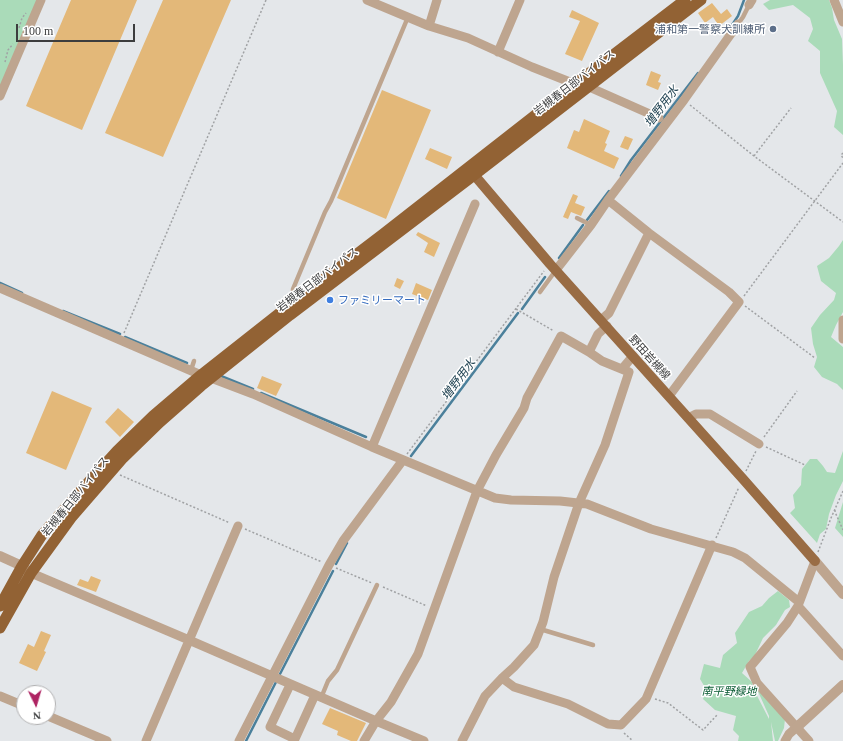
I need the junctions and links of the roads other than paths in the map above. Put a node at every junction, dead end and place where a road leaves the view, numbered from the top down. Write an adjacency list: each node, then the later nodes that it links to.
1 (41, 0): 16 (street)
2 (367, 0): 9 (street)
3 (437, 0): 12 (street)
4 (520, 0): 13 (street)
5 (685, 0): 14 (highway, 岩槻春日部バイパス)
6 (701, 0): 15 (highway, 岩槻春日部バイパス)
7 (834, 0): 10 (street)
8 (750, 2): 11 (lane)
9 (408, 17): 12 (street); 27 (lane)
10 (843, 22)
11 (738, 24): 19 (street)
12 (429, 26): 13 (street)
13 (498, 52): 14 (street)
14 (575, 84): 15 (street); 18 (highway, 岩槻春日部バイパス)
15 (589, 87): 17 (street); 18 (highway, 岩槻春日部バイパス)
16 (0, 96)
17 (659, 118)
18 (471, 171): 24 (main road, 野田岩槻線); 27 (highway, 岩槻春日部バイパス); 35 (highway, 岩槻春日部バイパス)
19 (608, 200): 22 (street); 23 (street)
20 (475, 204): 39 (street)
21 (576, 218): 22 (lane)
22 (590, 225): 24 (street)
23 (649, 233): 29 (street); 36 (street)
24 (553, 267): 26 (lane); 29 (main road, 野田岩槻線)
25 (0, 288): 35 (street)
26 (540, 292)
27 (293, 303): 35 (highway, 岩槻春日部バイパス)
28 (843, 320): 30 (street)
29 (604, 323): 31 (street); 32 (main road, 野田岩槻線)
30 (843, 339)
31 (589, 352): 34 (street); 41 (street)
32 (632, 356): 34 (street); 36 (main road, 野田岩槻線)
33 (194, 361): 35 (lane)
34 (622, 369): 42 (street)
35 (201, 375): 39 (street); 47 (highway, 岩槻春日部バイパス); 48 (highway, 岩槻春日部バイパス)
36 (668, 396): 37 (main road, 野田岩槻線)
37 (688, 418): 38 (street); 46 (main road, 野田岩槻線)
38 (759, 444)
39 (372, 448): 40 (street)
40 (403, 460): 41 (street); 58 (street)
41 (477, 491): 42 (street); 66 (street)
42 (579, 503): 44 (street); 54 (street)
43 (238, 526): 55 (street)
44 (712, 545): 51 (street); 59 (street)
45 (0, 556): 47 (street)
46 (815, 561): 50 (street); 51 (street)
47 (22, 566): 48 (street); 52 (highway, 岩槻春日部バイパス)
48 (31, 573): 53 (highway, 岩槻春日部バイパス); 55 (street)
49 (377, 585): 63 (lane)
50 (843, 594)
51 (798, 604): 57 (street); 67 (street)
52 (0, 606)
53 (0, 628)
54 (540, 629): 56 (lane); 59 (street)
55 (189, 640): 58 (street); 69 (street)
56 (593, 645)
57 (843, 656)
58 (272, 677): 60 (street); 70 (street)
59 (502, 678): 73 (street)
60 (290, 685): 63 (street); 63 (street)
61 (843, 685): 67 (street)
62 (0, 696): 64 (street)
63 (318, 697): 66 (street)
64 (16, 703)
65 (56, 719): 68 (street)
66 (376, 722): 71 (street); 72 (street)
67 (796, 727): 74 (street); 75 (street)
68 (107, 741)
69 (146, 741)
70 (238, 741)
71 (364, 741)
72 (424, 741)
73 (462, 741)
74 (785, 741)
75 (809, 741)

